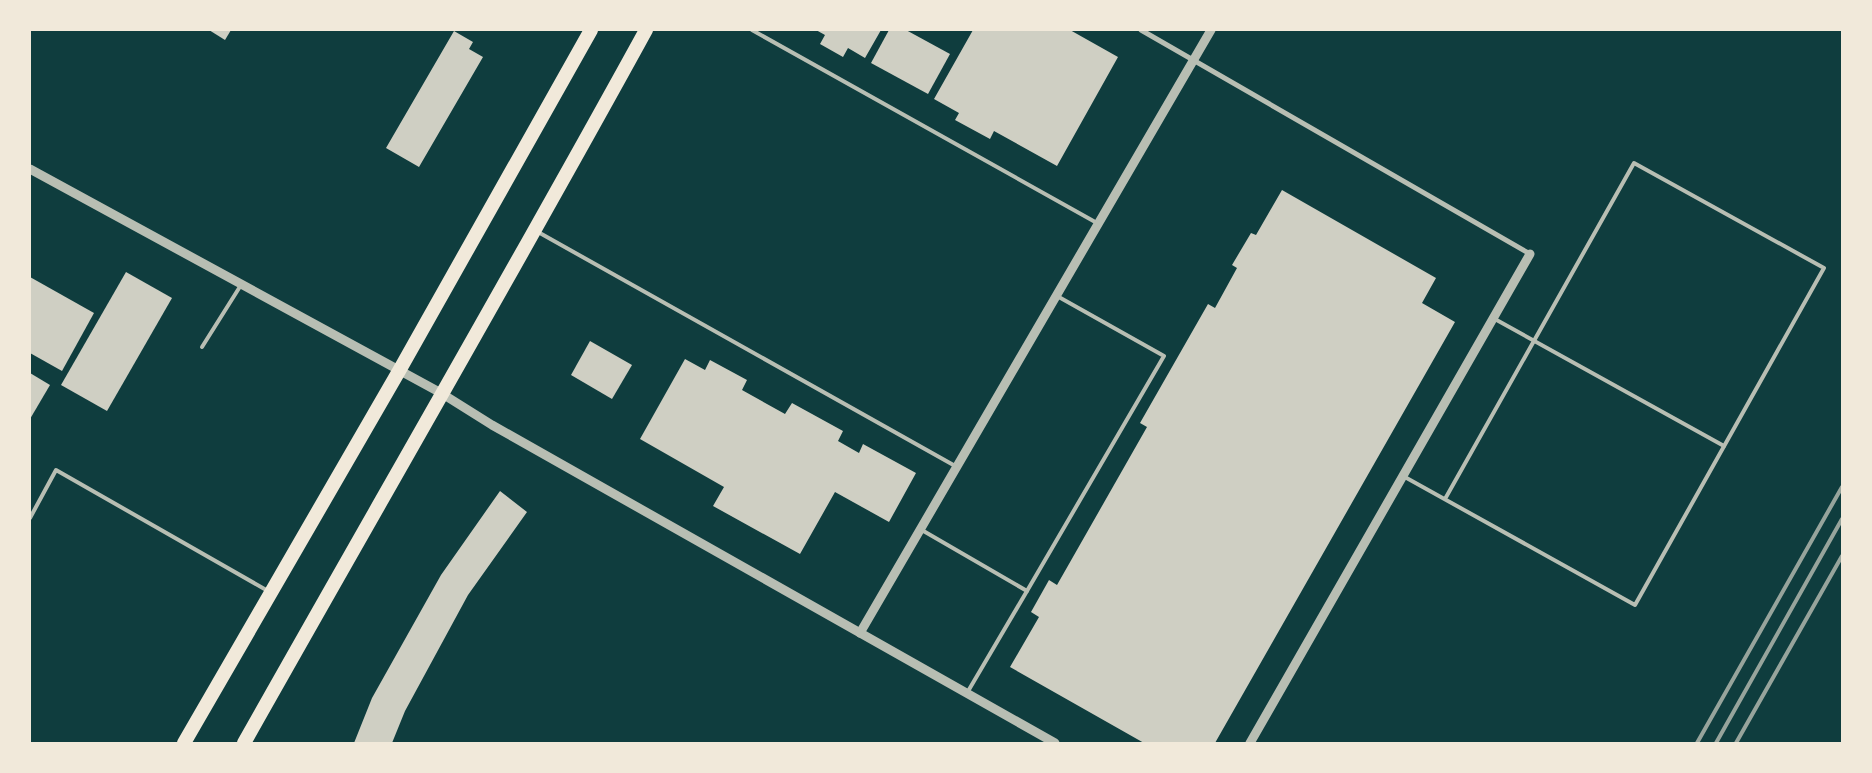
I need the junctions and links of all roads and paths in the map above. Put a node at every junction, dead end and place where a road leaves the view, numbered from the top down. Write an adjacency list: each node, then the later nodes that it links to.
1 (591, 30): 16 (highway)
2 (646, 30): 9 (highway)
3 (752, 30): 8 (lane)
4 (1141, 30): 6 (street)
5 (1210, 30): 6 (street)
6 (1194, 60): 8 (street); 10 (street)
7 (30, 170): 11 (street)
8 (1099, 224): 12 (street)
9 (536, 231): 17 (highway); 19 (lane)
10 (1530, 254): 13 (street)
11 (241, 285): 15 (lane); 16 (street)
12 (1057, 296): 19 (street); 24 (lane)
13 (1493, 318): 14 (lane); 20 (street)
14 (1534, 341): 18 (lane); 18 (lane); 21 (lane)
15 (202, 347)
16 (399, 371): 17 (street); 25 (highway)
17 (441, 393): 26 (street); 29 (highway)
18 (1724, 446): 21 (lane)
19 (957, 467): 23 (street)
20 (1403, 476): 21 (lane); 31 (street)
21 (1445, 499)
22 (30, 518): 25 (lane)
23 (920, 529): 24 (lane); 26 (street)
24 (1027, 590): 27 (lane)
25 (271, 593): 28 (highway)
26 (860, 633): 27 (street)
27 (967, 693): 30 (street)
28 (184, 743)
29 (244, 743)
30 (1055, 743)
31 (1250, 743)

